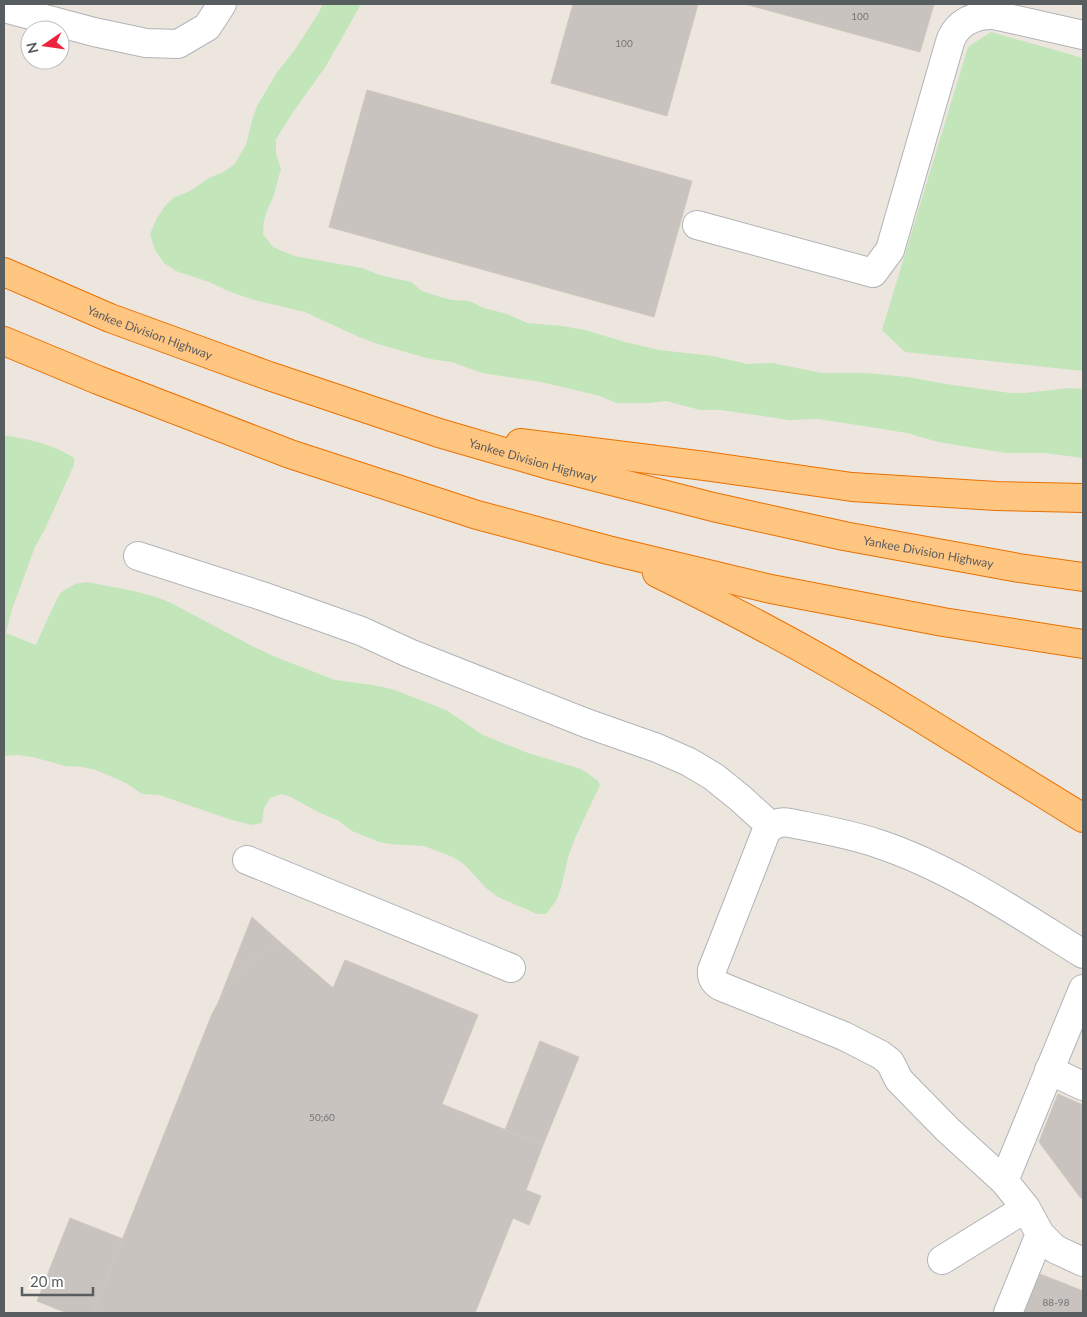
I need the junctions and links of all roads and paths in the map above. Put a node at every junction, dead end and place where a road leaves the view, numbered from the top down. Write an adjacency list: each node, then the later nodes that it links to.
1 (222, 4): 2 (street)
2 (4, 8)
3 (1083, 35): 4 (street)
4 (697, 225)
5 (4, 272): 7 (highway, Yankee Division Highway)
6 (4, 341): 9 (highway)
7 (439, 433): 8 (highway); 11 (highway, Yankee Division Highway)
8 (1083, 498)
9 (608, 550): 12 (highway); 13 (highway)
10 (138, 556): 14 (street)
11 (1083, 577)
12 (1083, 644)
13 (1083, 818)
14 (771, 826): 16 (street); 21 (street)
15 (246, 860): 17 (street)
16 (1083, 954)
17 (511, 968)
18 (1083, 989): 19 (street)
19 (1049, 1070): 20 (street); 21 (street)
20 (1083, 1086)
21 (1004, 1180): 22 (street)
22 (1026, 1208): 23 (street); 24 (street)
23 (1040, 1234): 25 (street); 26 (street)
24 (942, 1260)
25 (1083, 1262)
26 (1008, 1313)

